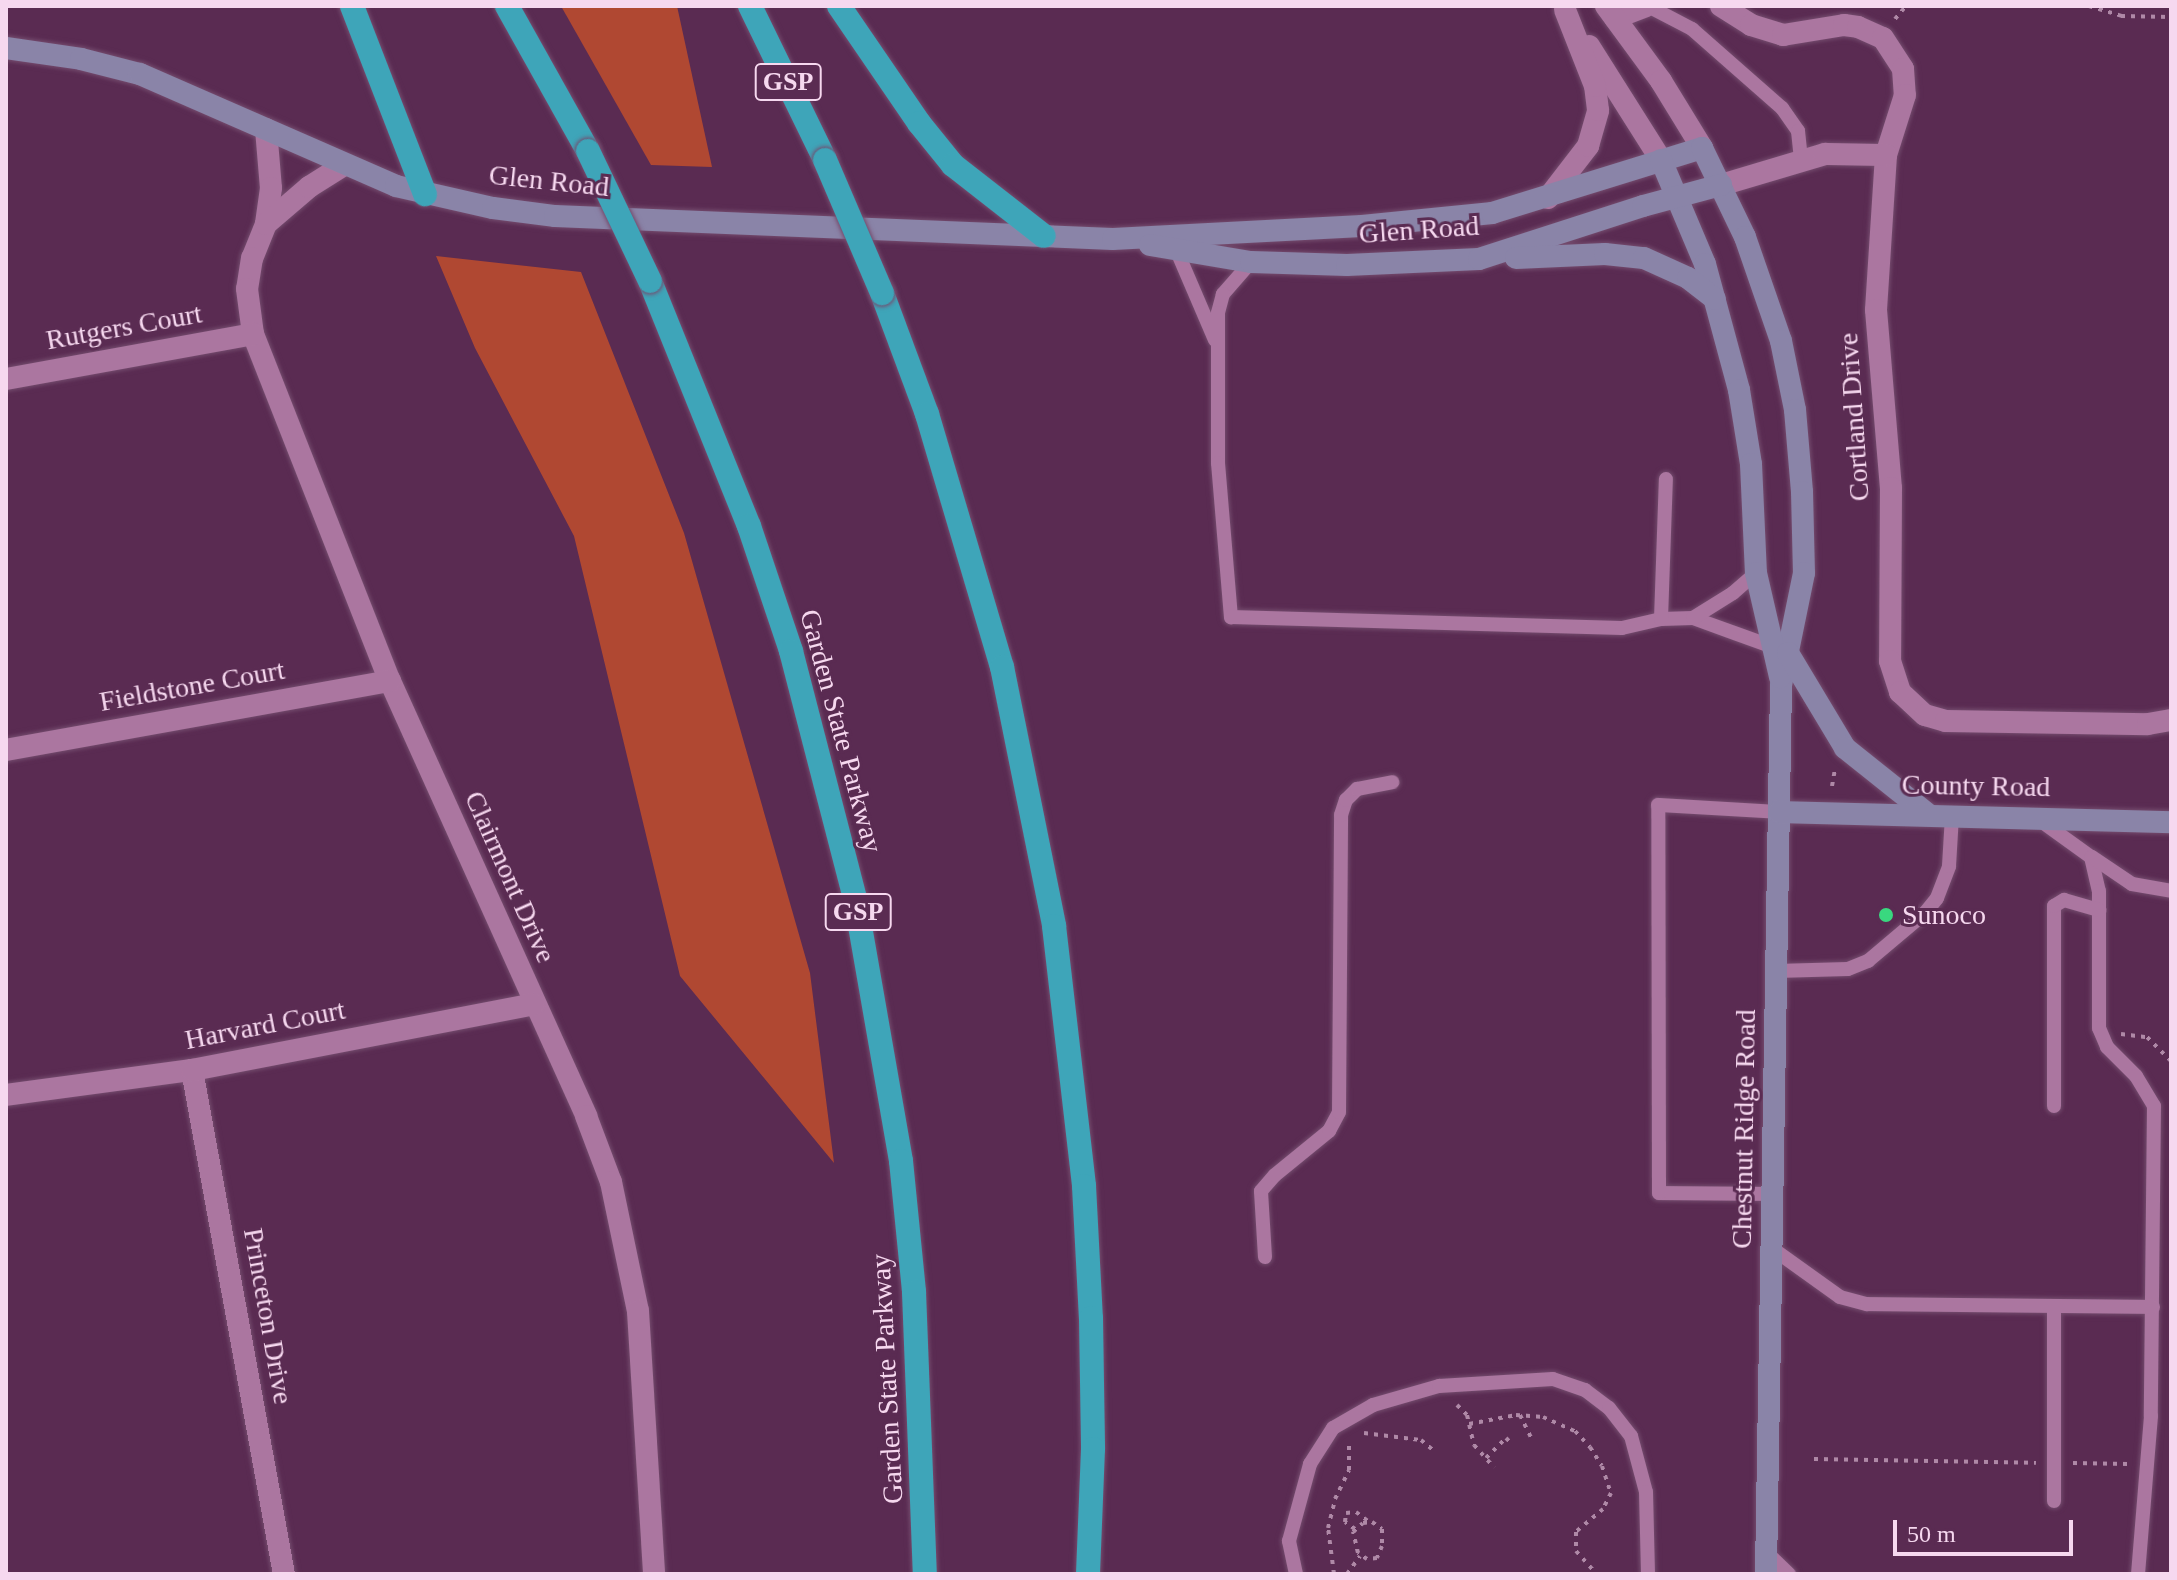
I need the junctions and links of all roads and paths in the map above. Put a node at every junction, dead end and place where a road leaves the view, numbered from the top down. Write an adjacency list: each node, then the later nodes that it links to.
1 (352, 6): 19 (highway)
2 (507, 6): 86 (highway, Garden State Parkway / GSP, bridge)
3 (750, 6): 87 (highway, GSP, bridge)
4 (839, 6): 23 (highway)
5 (1647, 6): 9 (street); 16 (lane)
6 (1721, 6): 14 (street, Cortland Drive)
7 (2089, 6): 10 (path)
8 (1563, 8): 15 (street, Chestnut Ridge Road); 21 (street)
9 (1610, 12): 13 (street, Chestnut Ridge Road)
10 (2171, 17)
11 (6, 48): 12 (main road, Glen Road)
12 (266, 129): 17 (main road, Glen Road); 22 (street, Clairmont Drive)
13 (1702, 148): 15 (main road, Glen Road); 18 (main road, Chestnut Ridge Road)
14 (1886, 155): 16 (street); 38 (street, Cortland Drive)
15 (1661, 160): 20 (main road, Chestnut Ridge Road); 21 (main road, Glen Road)
16 (1801, 160): 18 (street)
17 (344, 165): 19 (main road, Glen Road); 22 (street, Clairmont Drive)
18 (1721, 185): 20 (main road, Glen Road); 36 (main road, Chestnut Ridge Road)
19 (425, 194): 23 (main road, Glen Road)
20 (1679, 197): 26 (main road, Glen Road); 28 (main road, Chestnut Ridge Road)
21 (1548, 198): 24 (main road, Glen Road)
22 (266, 224): 29 (street, Clairmont Drive)
23 (1044, 236): 24 (main road, Glen Road)
24 (1113, 239): 25 (main road, Glen Road)
25 (1176, 249): 27 (main road, Glen Road); 30 (lane)
26 (1479, 259): 27 (main road, Glen Road); 28 (main road)
27 (1251, 262): 30 (lane)
28 (1715, 299): 33 (main road, Chestnut Ridge Road)
29 (253, 334): 31 (street, Rutgers Court); 37 (street, Clairmont Drive)
30 (1216, 343): 35 (lane)
31 (6, 379)
32 (1666, 479): 35 (lane)
33 (1756, 573): 34 (lane); 36 (main road, Chestnut Ridge Road)
34 (1693, 618): 35 (lane); 36 (lane)
35 (1661, 619)
36 (1780, 650): 41 (main road, Chestnut Ridge Road); 42 (main road)
37 (390, 681): 39 (street, Fieldstone Court); 50 (street, Clairmont Drive)
38 (2171, 720)
39 (6, 750)
40 (1392, 782): 58 (lane)
41 (1779, 812): 42 (main road, County Road); 49 (main road, Chestnut Ridge Road); 56 (lane)
42 (1929, 815): 43 (main road, County Road)
43 (1952, 816): 44 (main road, County Road); 49 (lane)
44 (2035, 817): 45 (main road, County Road); 46 (lane)
45 (2171, 822)
46 (2091, 857): 47 (lane); 48 (lane)
47 (2171, 891)
48 (2100, 910): 55 (lane); 60 (lane)
49 (1776, 971): 56 (main road, Chestnut Ridge Road)
50 (534, 1004): 53 (street, Harvard Court); 85 (street, Clairmont Drive)
51 (2117, 1034): 52 (path)
52 (2171, 1061)
53 (192, 1070): 54 (street, Harvard Court); 84 (street, Princeton Drive)
54 (6, 1095)
55 (2054, 1106)
56 (1773, 1194): 57 (main road, Chestnut Ridge Road)
57 (1773, 1249): 59 (lane); 83 (main road, Chestnut Ridge Road)
58 (1265, 1257)
59 (2054, 1306): 60 (lane); 72 (lane)
60 (2153, 1307): 73 (lane)
61 (1452, 1405): 63 (path)
62 (1520, 1415): 63 (path); 66 (path); 91 (path)
63 (1469, 1424): 69 (path)
64 (1371, 1427): 65 (path)
65 (1363, 1432): 68 (path); 89 (path)
66 (1531, 1438)
67 (1509, 1441): 69 (path)
68 (1433, 1450)
69 (1486, 1458): 74 (path)
70 (1814, 1459): 72 (path)
71 (2171, 1459): 75 (path)
72 (2054, 1463): 73 (path); 77 (lane)
73 (2146, 1464): 75 (path); 94 (lane)
74 (1494, 1467)
75 (2169, 1468): 76 (path)
76 (2171, 1491)
77 (2054, 1501)
78 (1370, 1522): 80 (path); 80 (path); 81 (path)
79 (1388, 1522): 81 (path)
80 (1355, 1529): 82 (path)
81 (1382, 1529): 82 (path)
82 (1360, 1556): 90 (path)
83 (1766, 1563): 93 (lane)
84 (284, 1574)
85 (654, 1574)
86 (925, 1574)
87 (1088, 1574)
88 (1296, 1574): 92 (lane)
89 (1334, 1574)
90 (1347, 1574)
91 (1597, 1574)
92 (1648, 1574)
93 (1789, 1574)
94 (2138, 1574)

